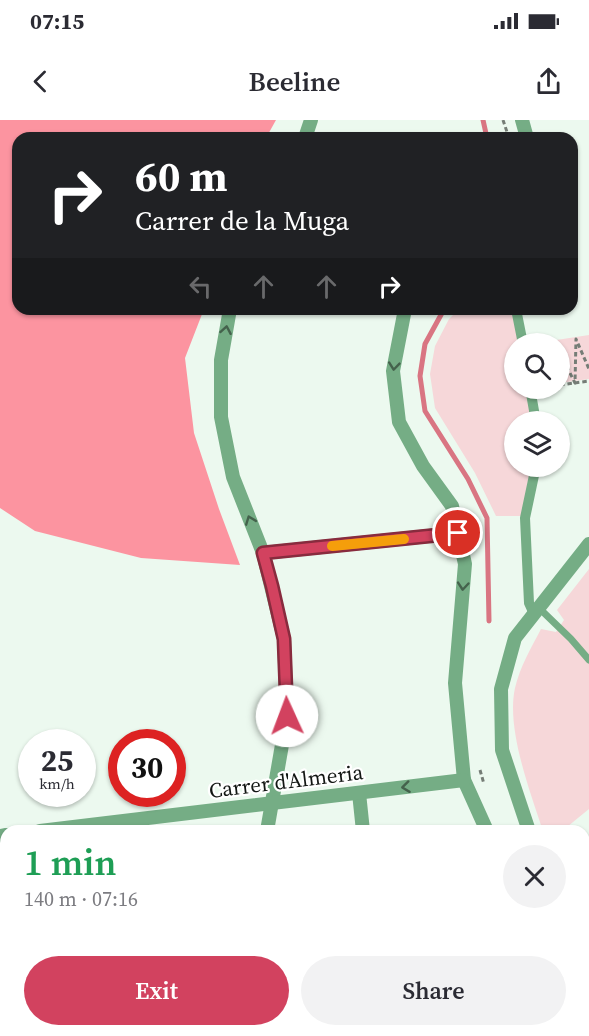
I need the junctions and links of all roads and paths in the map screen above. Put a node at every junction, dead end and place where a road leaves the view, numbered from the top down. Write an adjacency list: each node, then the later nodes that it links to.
1 (229, 315): 13 (street, one-way to 1)
2 (403, 315): 11 (street, one-way to 11)
3 (517, 315): 4 (street)
4 (521, 333)
5 (589, 369): 8 (path)
6 (570, 374): 8 (path)
7 (589, 381): 8 (path)
8 (574, 383): 9 (path)
9 (570, 384)
10 (534, 477): 14 (street)
11 (458, 533): 13 (street); 16 (street, one-way to 16)
12 (589, 544): 14 (street)
13 (263, 553): 18 (street)
14 (536, 611): 15 (lane); 23 (street)
15 (589, 660)
16 (464, 780): 17 (street, Carrer d'Almeria, one-way to 17); 22 (street)
17 (359, 793): 18 (street, Carrer d'Almeria); 21 (street)
18 (272, 803): 19 (street, Carrer d'Almeria); 20 (street)
19 (90, 825)
20 (268, 825)
21 (362, 825)
22 (481, 825)
23 (527, 825)

